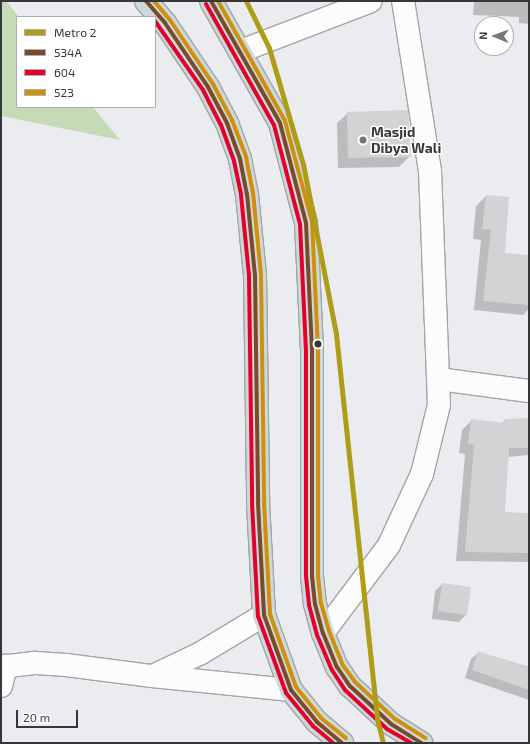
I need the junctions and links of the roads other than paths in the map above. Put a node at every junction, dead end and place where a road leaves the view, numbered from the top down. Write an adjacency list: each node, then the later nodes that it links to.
1 (146, 1): 8 (highway)
2 (211, 1): 5 (highway)
3 (371, 1): 5 (street)
4 (403, 1): 6 (street)
5 (241, 51): 9 (highway)
6 (439, 379): 7 (street); 9 (street)
7 (529, 391)
8 (264, 615): 11 (street); 12 (highway)
9 (323, 634): 14 (highway)
10 (3, 673): 11 (street)
11 (152, 676): 12 (street)
12 (291, 690): 13 (highway)
13 (342, 743)
14 (422, 743)

